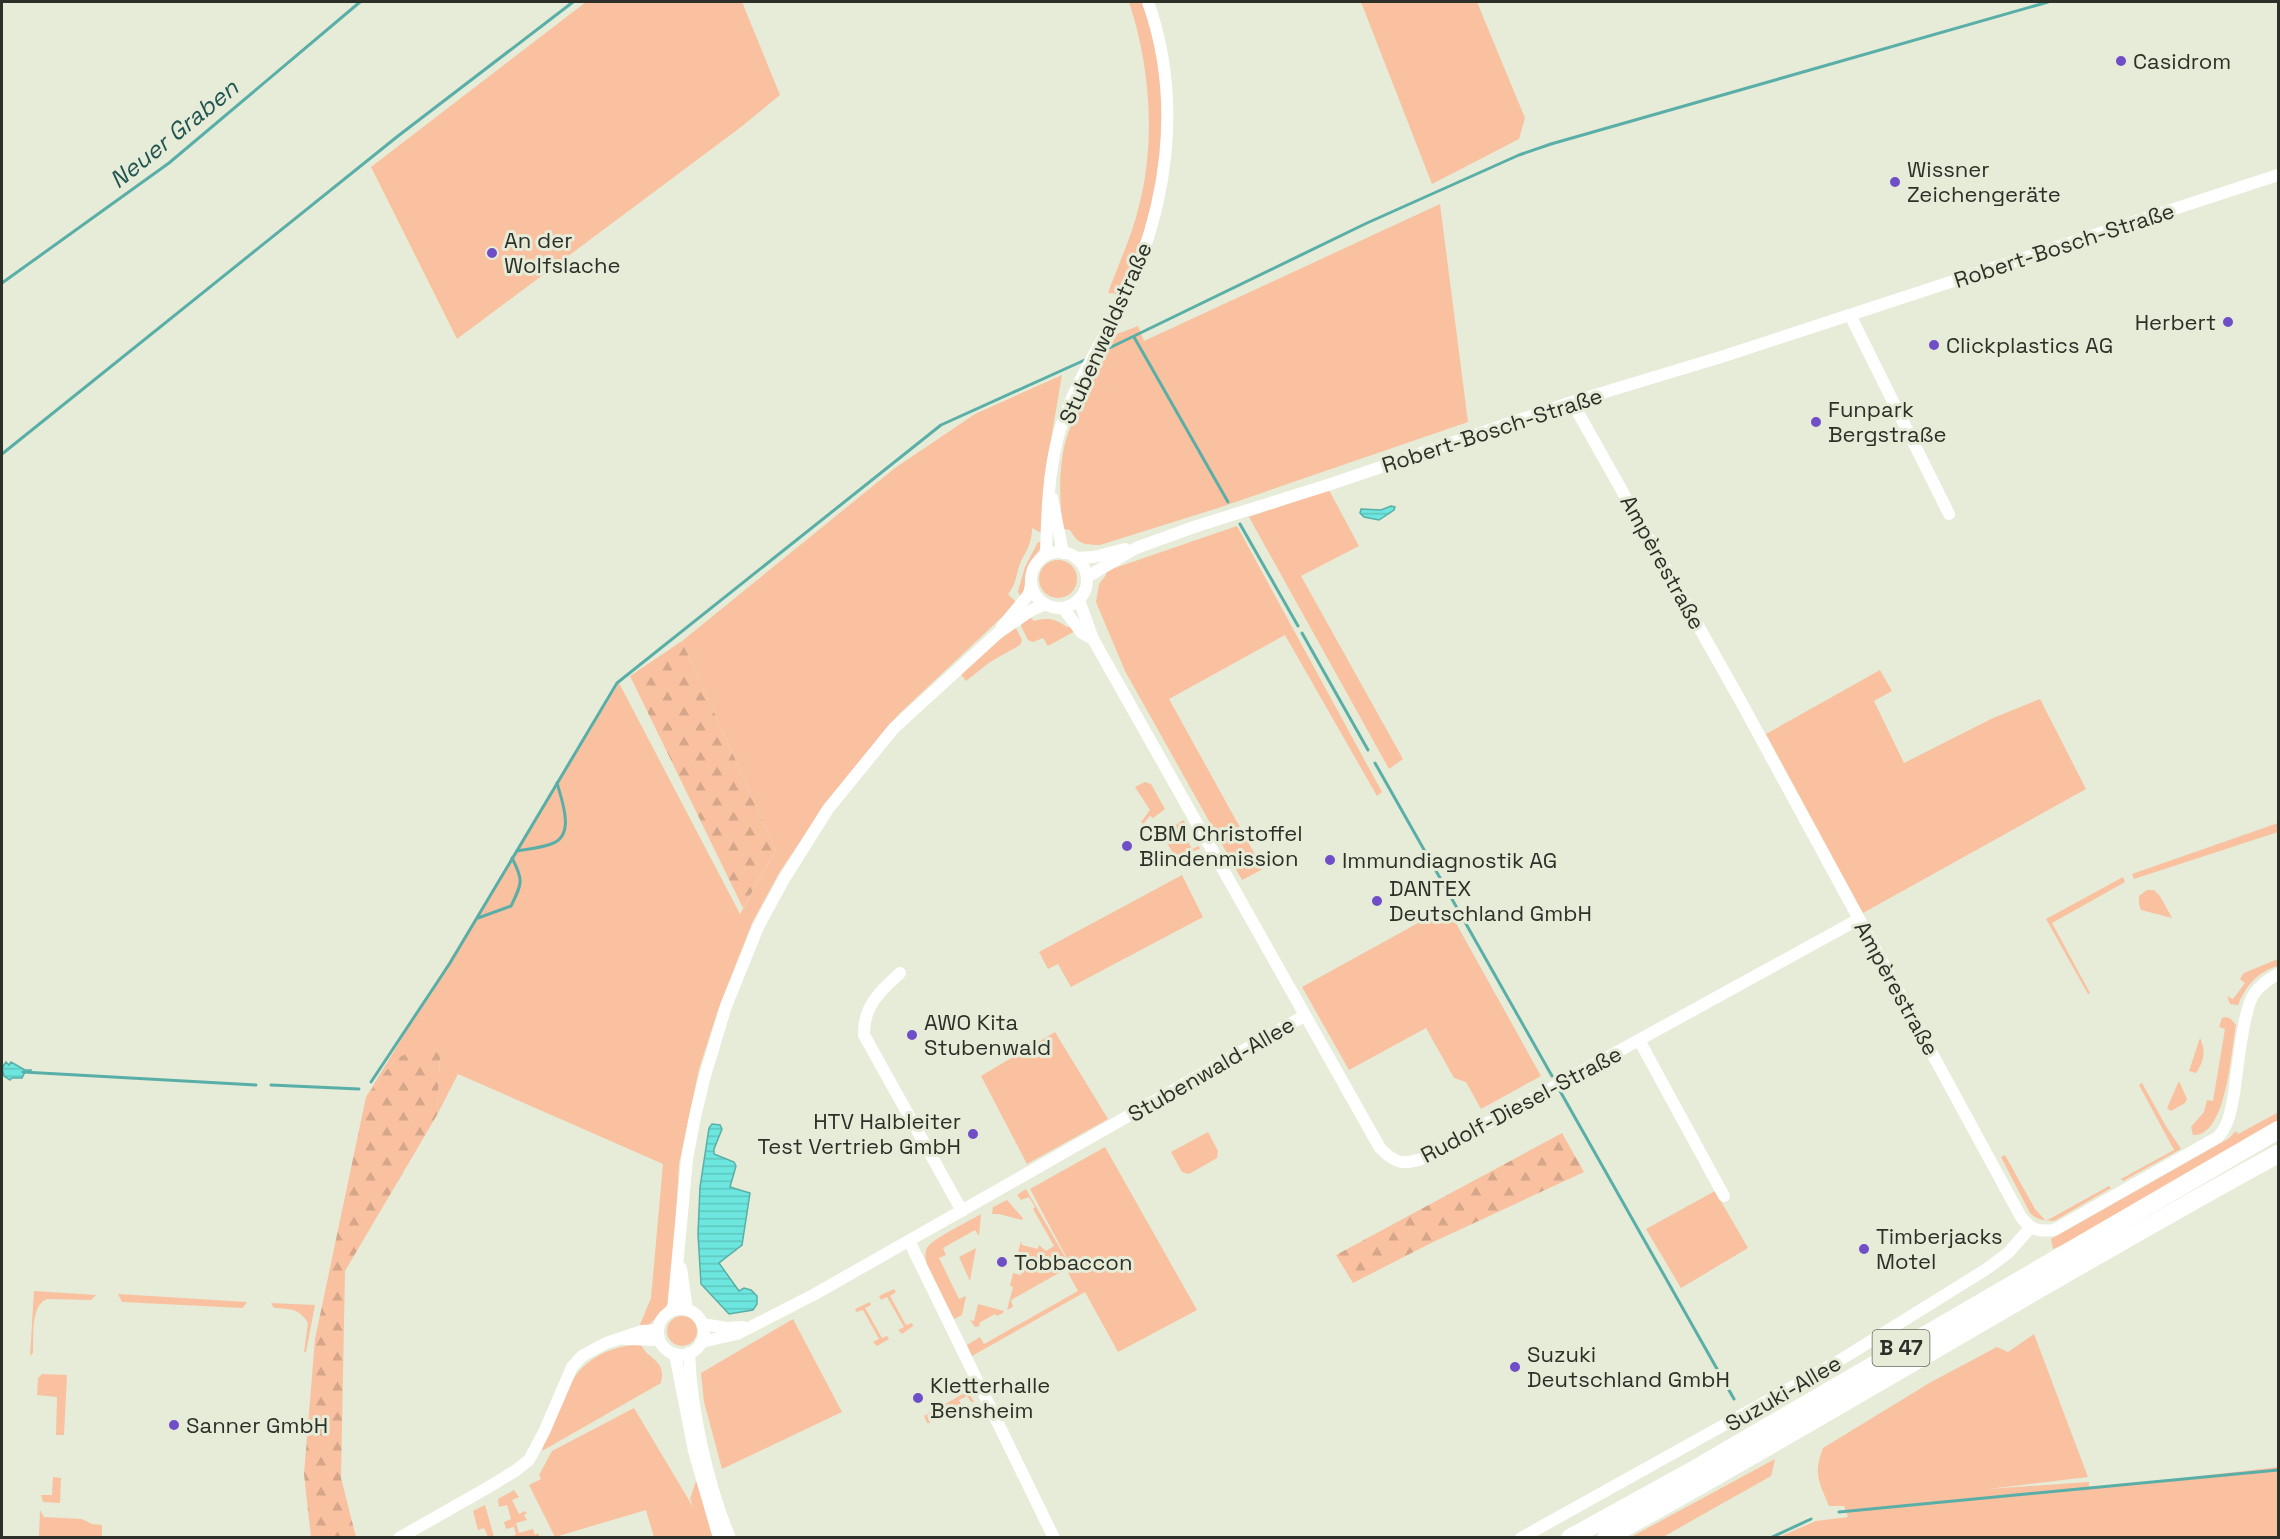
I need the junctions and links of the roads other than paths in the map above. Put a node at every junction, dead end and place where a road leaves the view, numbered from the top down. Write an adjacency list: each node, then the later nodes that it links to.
1 (1148, 2): 5 (street, Stubenwaldstraße)
2 (2278, 175): 3 (street, Robert-Bosch-Straße)
3 (1850, 315): 4 (street, Robert-Bosch-Straße); 6 (street)
4 (1572, 402): 7 (street, Robert-Bosch-Straße); 18 (street, Ampèrestraße)
5 (1050, 488): 8 (street, Stubenwaldstraße); 9 (street, Stubenwaldstraße)
6 (1949, 514)
7 (1136, 548): 10 (street, Robert-Bosch-Straße); 11 (street, Robert-Bosch-Straße)
8 (1063, 553): 9 (street, Robert-Bosch-Straße); 10 (street, Robert-Bosch-Straße)
9 (1046, 555): 12 (street)
10 (1076, 558): 11 (street)
11 (1087, 577): 13 (street)
12 (1032, 587): 14 (street); 16 (street)
13 (1079, 600): 15 (street); 17 (street, Stubenwald-Allee)
14 (1045, 604): 15 (street); 16 (street)
15 (1063, 608): 17 (street, Stubenwald-Allee)
16 (998, 633): 29 (street)
17 (1093, 639): 21 (street, Stubenwald-Allee)
18 (1859, 919): 22 (street, Rudolf-Diesel-Straße); 27 (street, Ampèrestraße)
19 (900, 973): 26 (street)
20 (2278, 974): 27 (street)
21 (1304, 1016): 22 (street, Rudolf-Diesel-Straße); 26 (street, Stubenwald-Allee)
22 (1639, 1040): 25 (street, Rudolf-Diesel-Straße)
23 (2278, 1130): 43 (highway, B 47)
24 (2278, 1154): 44 (highway, B 47)
25 (1724, 1196)
26 (962, 1211): 28 (street, Stubenwald-Allee)
27 (2030, 1228): 42 (street, Suzuki-Allee)
28 (909, 1241): 33 (street, Stubenwald-Allee); 41 (street)
29 (679, 1249): 30 (street); 31 (street)
30 (673, 1310): 31 (street); 34 (street)
31 (687, 1310): 32 (street)
32 (702, 1324): 33 (street, Stubenwald-Allee); 35 (street)
33 (753, 1327): 35 (street, Stubenwald-Allee)
34 (658, 1335): 37 (street); 38 (street)
35 (702, 1341): 36 (street)
36 (689, 1353): 37 (street); 40 (street)
37 (675, 1354): 39 (street)
38 (399, 1538)
39 (719, 1538)
40 (730, 1538)
41 (1054, 1538)
42 (1521, 1538)
43 (1570, 1538)
44 (1606, 1538)

